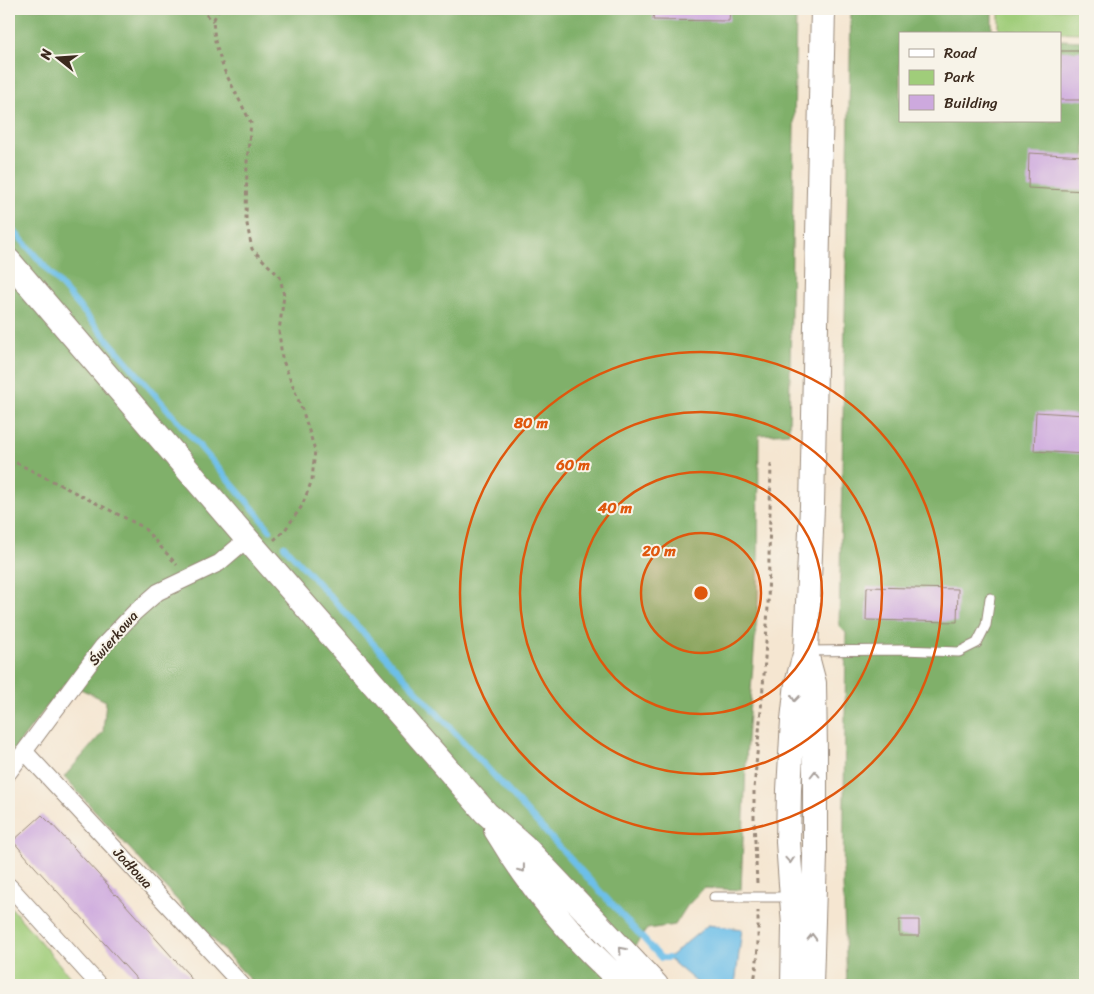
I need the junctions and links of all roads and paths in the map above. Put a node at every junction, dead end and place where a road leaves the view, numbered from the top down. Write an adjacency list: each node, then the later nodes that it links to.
1 (200, 9): 4 (path)
2 (219, 9): 4 (path)
3 (823, 9): 12 (main road)
4 (213, 21): 8 (path)
5 (9, 261): 9 (main road)
6 (9, 458): 10 (path)
7 (771, 462): 19 (path)
8 (285, 530)
9 (247, 539): 10 (street, Świerkowa); 15 (main road)
10 (188, 578): 13 (street, Świerkowa)
11 (990, 598): 12 (lane)
12 (806, 651): 18 (main road, one-way to 18); 26 (main road, one-way to 12)
13 (25, 752): 14 (street, Świerkowa); 21 (street, Jodłowa)
14 (9, 772)
15 (486, 813): 22 (main road, one-way to 22); 23 (main road, one-way to 15)
16 (9, 886): 20 (street)
17 (714, 897): 19 (lane)
18 (792, 897): 19 (lane); 25 (main road)
19 (758, 898): 24 (path)
20 (99, 985)
21 (242, 985)
22 (624, 985)
23 (656, 985)
24 (753, 985)
25 (793, 985)
26 (811, 985)

